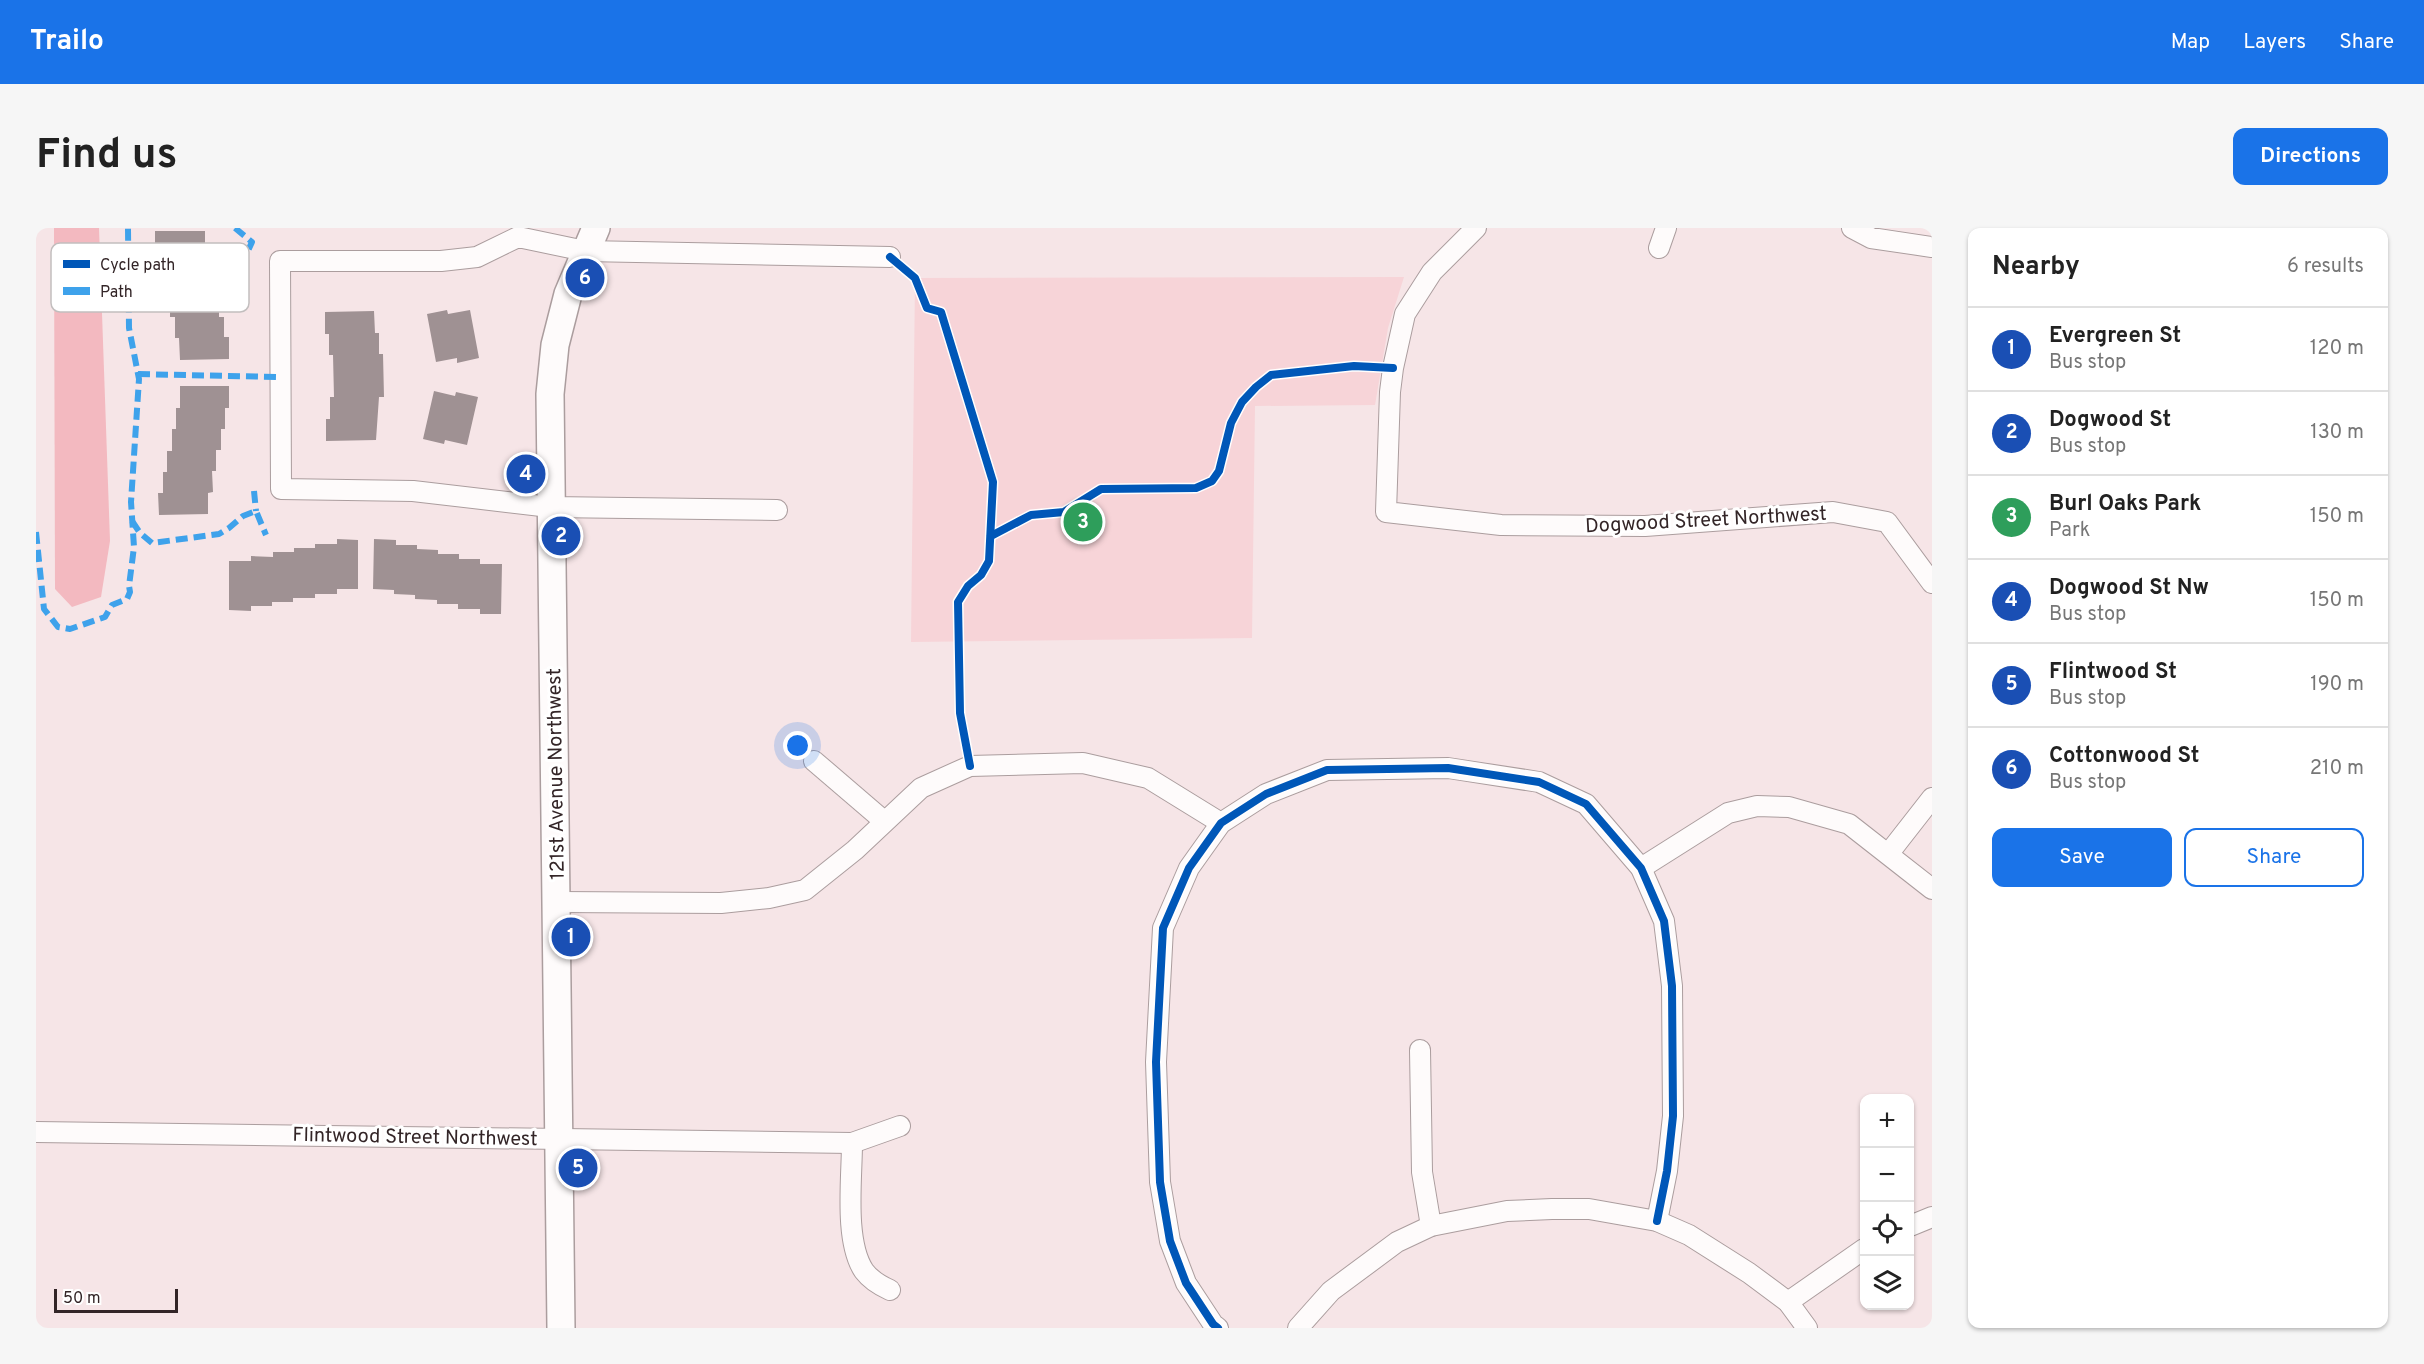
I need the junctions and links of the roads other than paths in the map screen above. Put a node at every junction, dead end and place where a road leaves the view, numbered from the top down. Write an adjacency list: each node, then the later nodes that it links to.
1 (1476, 228): 10 (street, Dogwood Street Northwest)
2 (1666, 228): 6 (street)
3 (1852, 228): 5 (street)
4 (590, 240): 7 (street); 8 (street, 121st Avenue Northwest); 8 (street)
5 (1932, 247)
6 (1659, 248)
7 (890, 257)
8 (550, 507): 9 (street); 18 (street, 121st Avenue Northwest)
9 (777, 510)
10 (1930, 577)
11 (814, 761): 13 (street)
12 (1932, 798): 15 (street)
13 (884, 821): 14 (street); 18 (street)
14 (1221, 822): 16 (street); 32 (street)
15 (1889, 853): 16 (street); 17 (street)
16 (1641, 868): 25 (street)
17 (1932, 889)
18 (557, 902): 22 (street, 121st Avenue Northwest)
19 (1420, 1050): 27 (street)
20 (900, 1126): 23 (street, Flintwood Street Northwest)
21 (36, 1132): 22 (street, Flintwood Street Northwest)
22 (559, 1137): 23 (street, Flintwood Street Northwest); 31 (street, 121st Avenue Northwest)
23 (852, 1143): 29 (street)
24 (1932, 1217): 26 (street)
25 (1657, 1221): 27 (street); 30 (street)
26 (1914, 1224)
27 (1431, 1226): 33 (street)
28 (1860, 1252): 30 (street)
29 (890, 1290)
30 (1788, 1302): 34 (street)
31 (561, 1328)
32 (1218, 1328)
33 (1298, 1328)
34 (1807, 1328)

